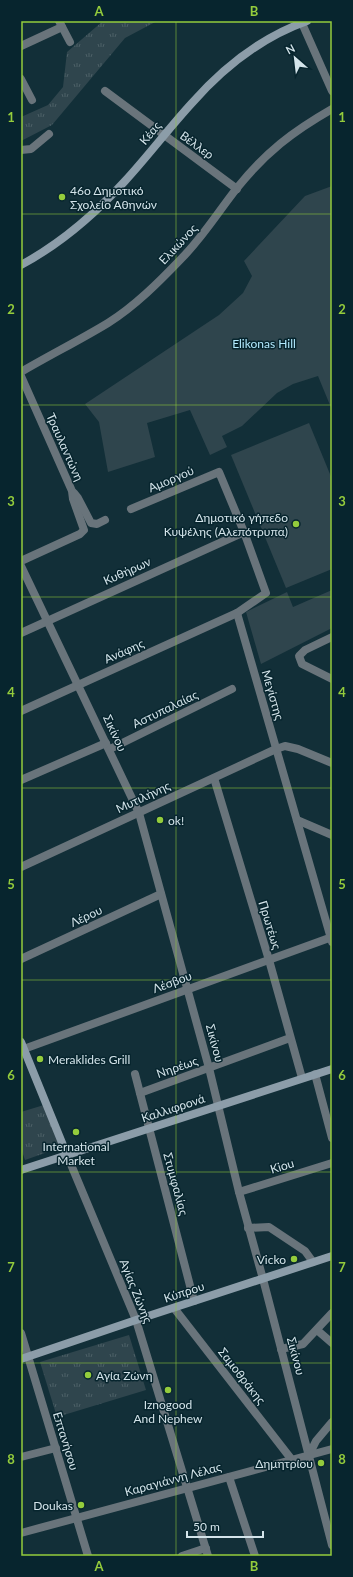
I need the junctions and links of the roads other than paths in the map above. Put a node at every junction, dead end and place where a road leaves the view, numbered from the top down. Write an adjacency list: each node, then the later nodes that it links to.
1 (303, 22): 7 (street); 11 (street, Κέας)
2 (61, 24): 3 (street); 4 (street)
3 (70, 42)
4 (21, 46)
5 (21, 78): 8 (street)
6 (105, 91): 11 (street, Βέλλερ)
7 (332, 91)
8 (32, 100)
9 (332, 109): 13 (street, Ελικώνος)
10 (49, 134): 12 (street)
11 (164, 136): 13 (street, Βέλλερ); 14 (street, Κέας)
12 (21, 150)
13 (237, 189): 15 (street, Ελικώνος)
14 (21, 265)
15 (21, 372)
16 (21, 376): 17 (street, Τραυλαντώνη)
17 (72, 491): 19 (street); 21 (street, Τραυλαντώνη)
18 (131, 509): 20 (street, Αμοργού)
19 (105, 520)
20 (244, 532): 23 (street); 24 (street, Κυθήρων)
21 (21, 561)
22 (21, 566): 24 (street, Σικίνου)
23 (237, 613): 28 (street, Ανάφης); 32 (street, Μεγίστης)
24 (47, 621): 25 (street, Κυθήρων); 28 (street, Σικίνου)
25 (21, 633)
26 (332, 637): 27 (street)
27 (332, 679)
28 (79, 684): 30 (street, Ανάφης); 31 (street, Σικίνου)
29 (232, 689): 31 (street, Αστυπαλαίας)
30 (21, 711)
31 (108, 746): 35 (street, Αστυπαλαίας); 36 (street, Σικίνου)
32 (276, 749): 33 (street); 34 (street, Μυτιλήνης); 37 (street, Μεγίστης)
33 (332, 763)
34 (214, 778): 36 (street, Μυτιλήνης); 43 (street, Πρωτέως)
35 (21, 780)
36 (139, 812): 39 (street, Μυτιλήνης); 40 (street, Σικίνου)
37 (297, 820): 38 (street); 41 (street, Μεγίστης)
38 (332, 835)
39 (21, 867)
40 (161, 894): 42 (street, Λέρου); 44 (street, Σικίνου)
41 (332, 939): 43 (street, Λέσβου)
42 (21, 959)
43 (268, 960): 44 (street, Λέσβου); 45 (street, Πρωτέως)
44 (188, 989): 46 (street, Λέσβου); 47 (street, Σικίνου)
45 (290, 1038): 47 (street, Νηρέως); 51 (street, Πρωτέως)
46 (22, 1047): 56 (street, Αγίας Ζώνης)
47 (210, 1068): 52 (street, Νηρέως); 53 (street, Σικίνου)
48 (332, 1069): 50 (street, Καλλιφρονά)
49 (135, 1074): 52 (street, Στυμφαλίας)
50 (315, 1074): 51 (street, Καλλιφρονά); 55 (street)
51 (302, 1078): 53 (street, Καλλιφρονά)
52 (140, 1093): 54 (street, Στυμφαλίας)
53 (218, 1106): 54 (street, Καλλιφρονά); 59 (street, Σικίνου)
54 (149, 1128): 56 (street, Καλλιφρονά); 64 (street, Στυμφαλίας)
55 (332, 1138)
56 (67, 1155): 58 (street, Καλλιφρονά); 67 (street, Αγίας Ζώνης)
57 (332, 1163): 59 (street, Kiou)
58 (21, 1170)
59 (239, 1192): 60 (street, Σικίνου)
60 (248, 1228): 62 (street); 63 (street, Σικίνου)
61 (332, 1256): 62 (street, Κύπρου)
62 (313, 1262): 63 (street, Κύπρου)
63 (263, 1279): 64 (street, Κύπρου); 71 (street, Σικίνου)
64 (194, 1301): 65 (street, Κύπρου)
65 (174, 1308): 67 (street, Κύπρου); 78 (street, Σαμοθράκης)
66 (332, 1313): 68 (street)
67 (136, 1320): 72 (street, Κύπρου); 80 (street, Αγίας Ζώνης)
68 (317, 1330): 70 (street); 71 (street)
69 (21, 1333): 72 (street, Επτανήσου)
70 (332, 1343)
71 (281, 1350): 76 (street, Σικίνου)
72 (25, 1358): 74 (street, Επτανήσου)
73 (332, 1422): 76 (street)
74 (56, 1448): 77 (street); 81 (street, Επτανήσου)
75 (332, 1449): 76 (street, Καραγιάννη Λέλας)
76 (309, 1455): 78 (street, Καραγιάννη Λέλας); 83 (street, Σικίνου)
77 (21, 1458)
78 (292, 1460): 79 (street, Καραγιάννη Λέλας)
79 (229, 1476): 80 (street, Καραγιάννη Λέλας); 87 (street)
80 (187, 1488): 81 (street, Καραγιάννη Λέλας); 84 (street, Αγίας Ζώνης)
81 (77, 1518): 82 (street, Καραγιάννη Λέλας); 85 (street, Επτανήσου)
82 (21, 1533)
83 (332, 1545)
84 (207, 1552): 86 (street)
85 (88, 1556)
86 (182, 1556)
87 (256, 1556)

